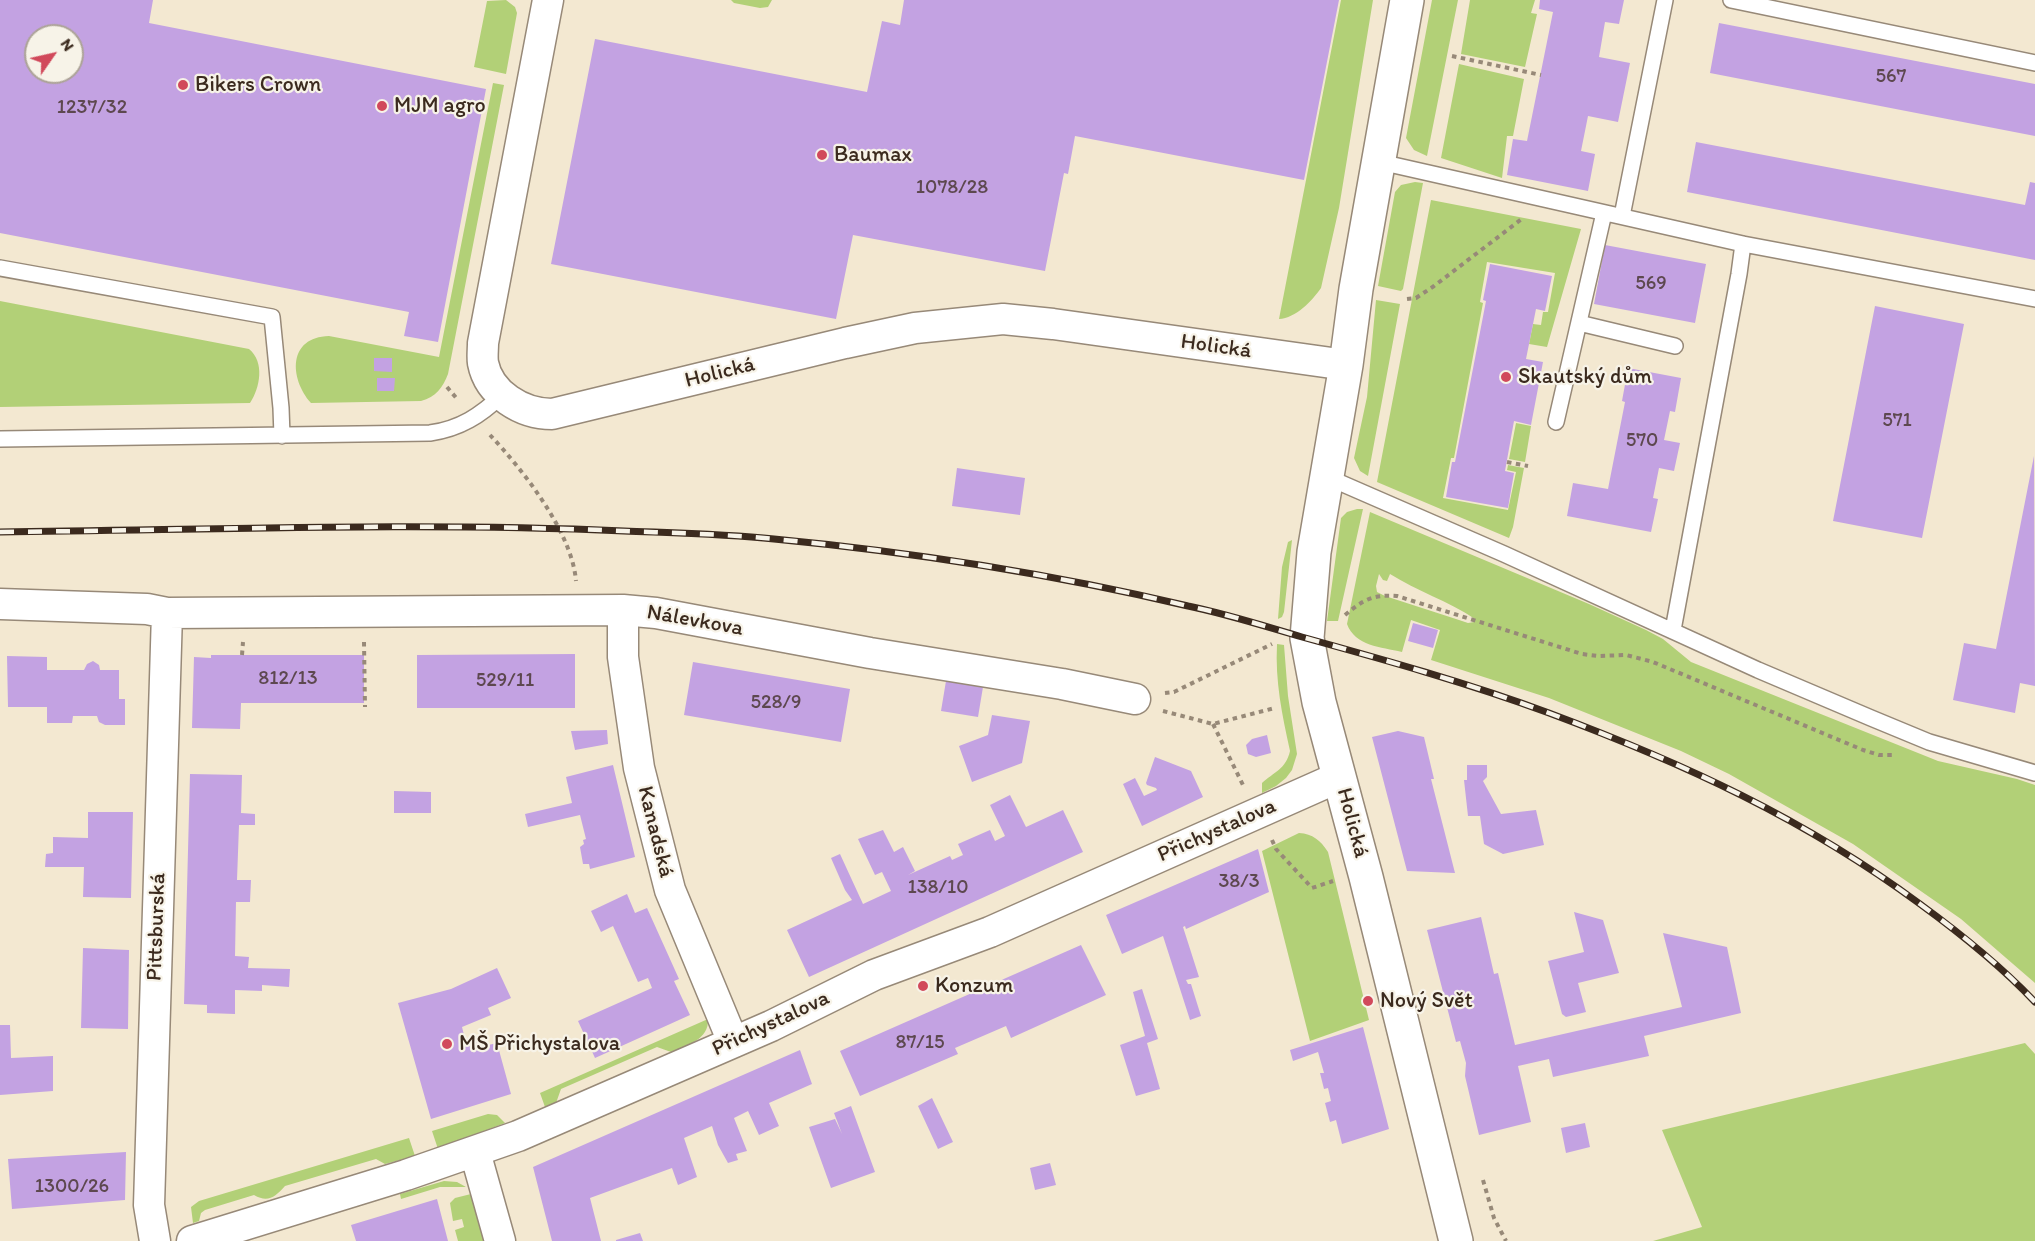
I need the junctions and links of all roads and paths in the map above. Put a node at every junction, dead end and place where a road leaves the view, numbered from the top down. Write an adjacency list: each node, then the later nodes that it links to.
1 (548, 0): 20 (street, Holická)
2 (1665, 0): 11 (lane)
3 (1731, 0): 6 (lane)
4 (1407, 9): 8 (street, Holická)
5 (1452, 56): 7 (path)
6 (2035, 63)
7 (1541, 75)
8 (1380, 162): 9 (lane); 18 (street, Holická)
9 (1604, 213): 11 (lane); 16 (lane)
10 (1528, 214): 14 (path)
11 (1622, 216): 12 (lane)
12 (1743, 244): 15 (lane); 33 (lane)
13 (0, 268): 23 (lane)
14 (1407, 298)
15 (2035, 299)
16 (1579, 323): 17 (lane); 22 (lane)
17 (1675, 346)
18 (1346, 365): 20 (street, Holická); 27 (street, Holická)
19 (447, 387): 21 (path)
20 (502, 394): 21 (lane)
21 (474, 418): 23 (lane); 29 (path)
22 (1556, 422)
23 (282, 436): 24 (lane)
24 (0, 439)
25 (1507, 462): 26 (path)
26 (1528, 465)
27 (1327, 477): 33 (lane); 42 (street, Holická)
28 (0, 604): 31 (street, Nálevkova)
29 (579, 610): 30 (street, Nálevkova); 31 (street, Nálevkova)
30 (623, 610): 36 (street, Nálevkova); 46 (street, Kanadská)
31 (167, 613): 49 (street, Pittsburská)
32 (1345, 615): 40 (path)
33 (1673, 630): 40 (lane)
34 (363, 636): 37 (path)
35 (1272, 644): 36 (path)
36 (1135, 699): 39 (path)
37 (365, 707)
38 (1275, 708): 39 (path)
39 (1213, 724): 43 (path)
40 (1919, 738): 41 (lane)
41 (2035, 772)
42 (1339, 777): 46 (street, Přichystalova); 52 (street, Holická)
43 (1243, 786)
44 (1272, 838): 45 (path)
45 (1340, 879)
46 (733, 1042): 47 (street, Přichystalova)
47 (475, 1152): 50 (street, Přichystalova); 51 (street)
48 (1483, 1180): 53 (path)
49 (154, 1241)
50 (192, 1241)
51 (500, 1241)
52 (1456, 1241)
53 (1506, 1241)

